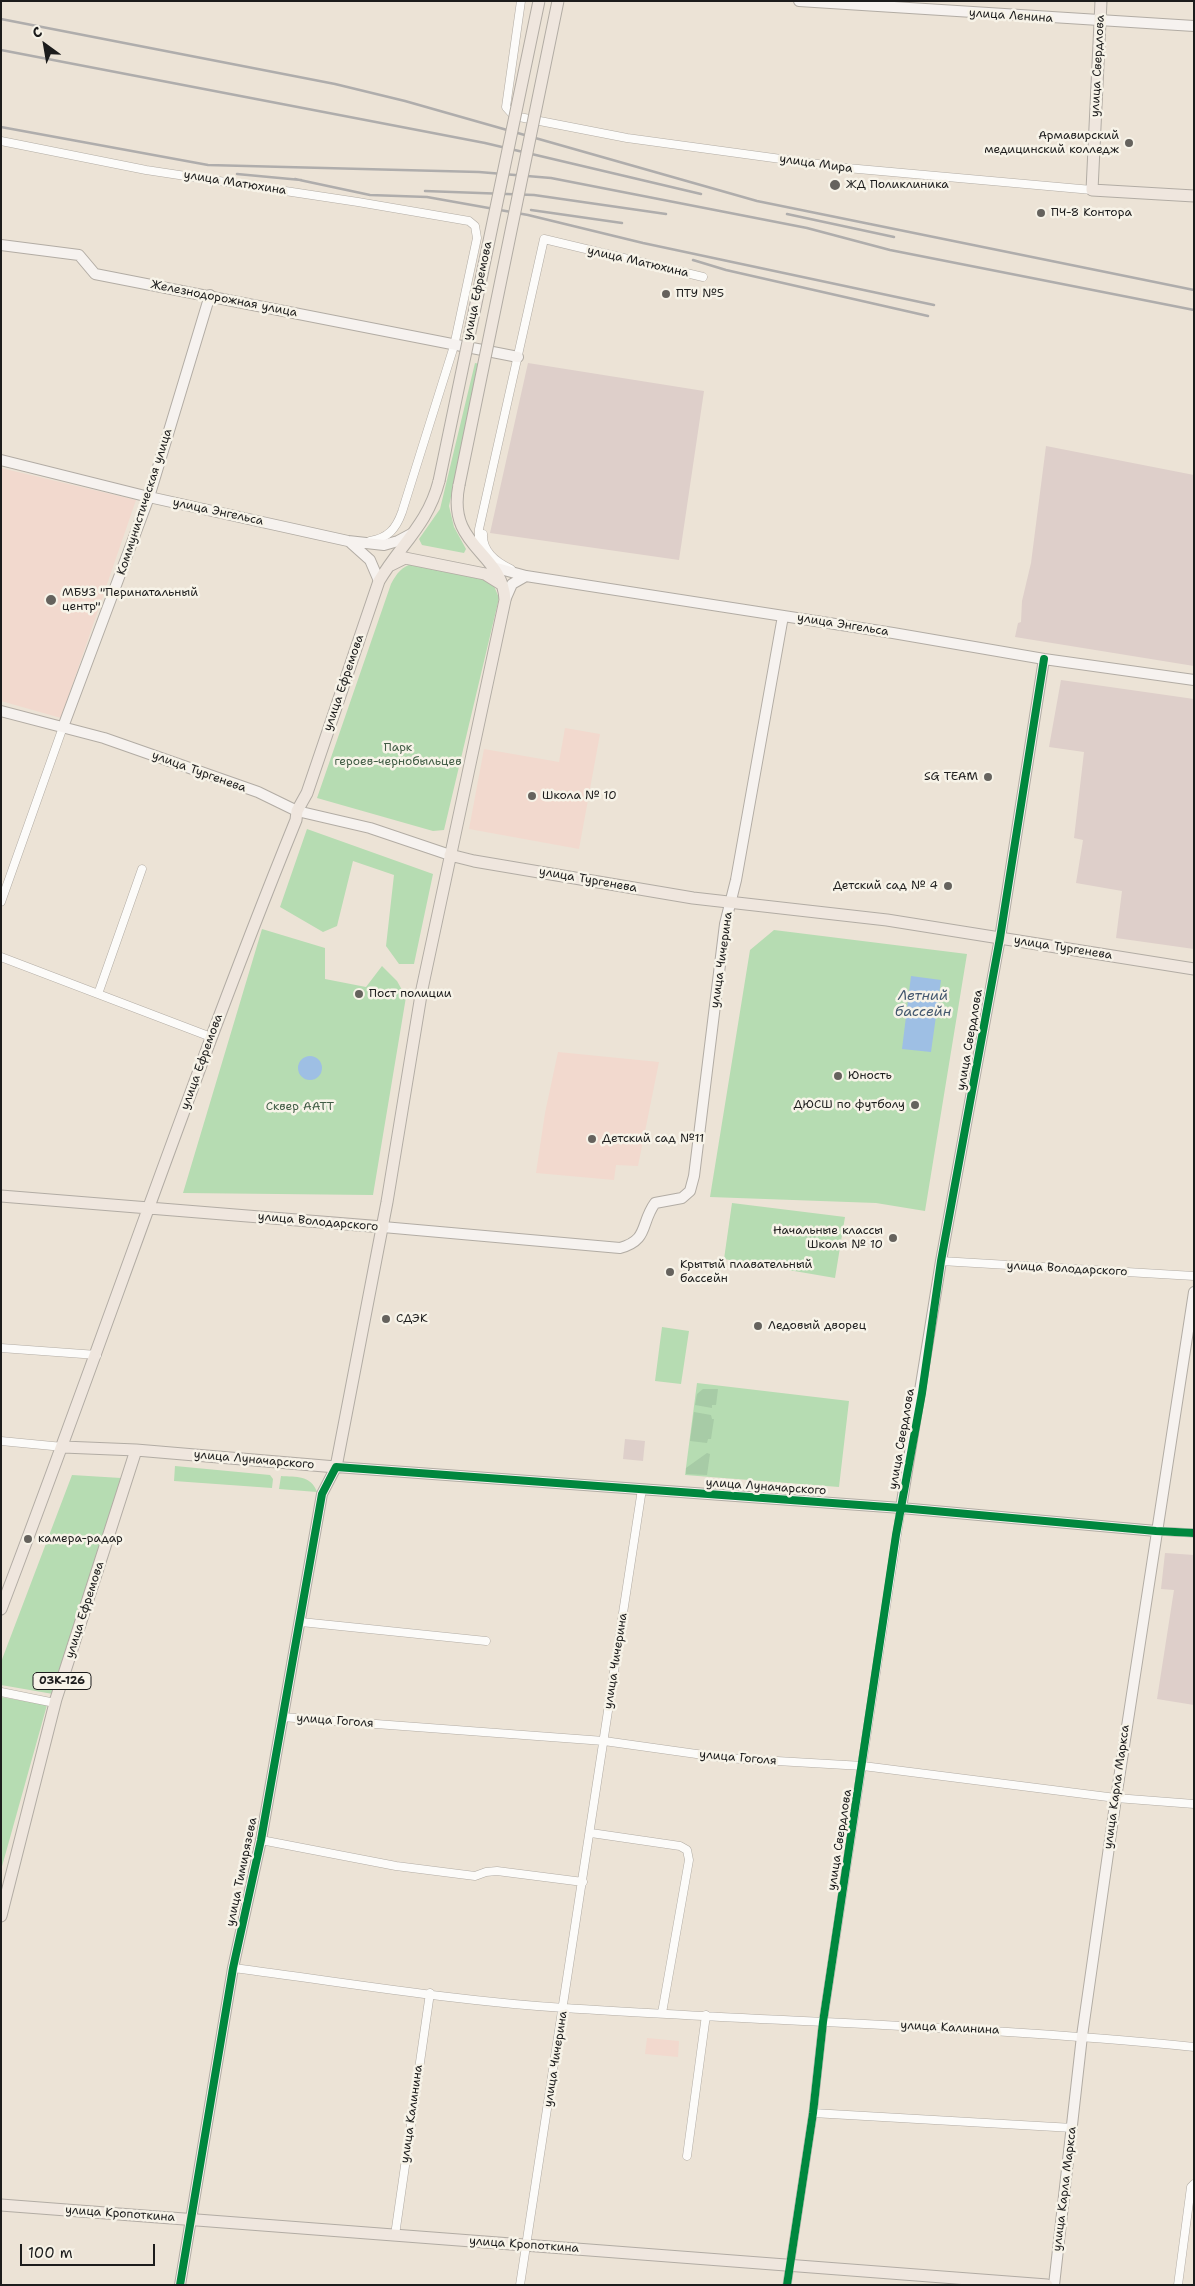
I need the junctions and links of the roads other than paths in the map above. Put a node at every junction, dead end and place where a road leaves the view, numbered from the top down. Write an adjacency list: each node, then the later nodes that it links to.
1 (522, 1): 9 (street, улица Мира)
2 (539, 1): 20 (main road, улица Ефремова, bridge)
3 (558, 1): 22 (main road, улица Ефремова, bridge)
4 (799, 1): 6 (street, улица Ленина)
5 (1101, 1): 6 (main road, улица Свердлова)
6 (1100, 22): 7 (street, улица Ленина); 9 (main road, улица Свердлова)
7 (1194, 26)
8 (1, 141): 11 (street, улица Матюхина)
9 (1092, 190): 10 (main road, улица Мира)
10 (1194, 196)
11 (469, 221): 15 (street, улица Ефремова)
12 (1, 245): 14 (street, Железнодорожная улица)
13 (703, 277): 16 (street, улица Матюхина)
14 (210, 295): 15 (street, Железнодорожная улица); 18 (street, Коммунистическая улица)
15 (454, 346): 16 (street, Железнодорожная улица); 21 (street, улица Ефремова)
16 (518, 357): 19 (street)
17 (1, 460): 18 (street, улица Энгельса)
18 (149, 497): 21 (street, улица Энгельса); 32 (street, Коммунистическая улица)
19 (486, 502): 22 (street); 24 (street)
20 (414, 532): 21 (street, улица Энгельса); 25 (main road, улица Ефремова)
21 (348, 541): 25 (street)
22 (483, 557): 23 (main road, улица Ефремова)
23 (493, 567): 24 (street, улица Энгельса); 26 (main road, улица Ефремова)
24 (526, 576): 27 (street); 28 (street, улица Энгельса)
25 (380, 579): 26 (main road); 33 (main road, улица Ефремова)
26 (504, 588): 27 (main road, улица Ефремова)
27 (504, 600): 34 (main road, улица Ефремова)
28 (784, 616): 29 (street, улица Энгельса); 37 (street, улица Чичерина)
29 (1044, 659): 30 (street, улица Энгельса); 38 (street, улица Свердлова)
30 (1194, 680)
31 (1, 712): 32 (street, улица Тургенева)
32 (63, 727): 33 (street, улица Тургенева); 36 (street, Коммунистическая улица)
33 (297, 811): 34 (street, улица Тургенева); 42 (main road, улица Ефремова)
34 (450, 855): 37 (main road, улица Тургенева); 45 (main road, улица Ефремова)
35 (142, 869): 41 (street)
36 (1, 902)
37 (731, 902): 38 (main road, улица Тургенева); 46 (street, улица Чичерина)
38 (1000, 938): 40 (main road, улица Тургенева); 47 (street, улица Свердлова)
39 (1, 957): 41 (street)
40 (1194, 969)
41 (98, 994): 42 (street)
42 (211, 1037): 44 (main road, улица Ефремова)
43 (1, 1196): 44 (main road, улица Володарского)
44 (148, 1208): 45 (main road, улица Володарского); 51 (main road, улица Ефремова)
45 (383, 1227): 46 (street, улица Володарского); 55 (main road, улица Ефремова)
46 (634, 1244)
47 (941, 1261): 48 (street, улица Володарского); 57 (street, улица Свердлова)
48 (1194, 1276)
49 (1194, 1292): 58 (street, улица Карла Маркса)
50 (1, 1348): 51 (street)
51 (97, 1355): 53 (main road, улица Ефремова)
52 (1, 1441): 53 (street, улица Луначарского)
53 (63, 1447): 54 (main road, улица Луначарского); 60 (main road, улица Ефремова)
54 (136, 1450): 55 (main road, улица Луначарского); 64 (main road, улица Ефремова / 03К-126)
55 (336, 1467): 56 (street, улица Луначарского); 61 (street, улица Тимирязева)
56 (642, 1489): 57 (street, улица Луначарского); 66 (street, улица Чичерина)
57 (901, 1508): 58 (street, улица Луначарского); 67 (street, улица Свердлова)
58 (1156, 1531): 59 (street, улица Луначарского); 68 (street, улица Карла Маркса)
59 (1194, 1533)
60 (1, 1609)
61 (301, 1622): 62 (street); 65 (street, улица Тимирязева)
62 (486, 1641)
63 (1, 1692): 64 (street)
64 (55, 1703): 73 (main road, улица Ефремова / 03К-126)
65 (282, 1717): 66 (street, улица Гоголя); 71 (street, улица Тимирязева)
66 (604, 1741): 67 (street, улица Гоголя); 70 (street, улица Чичерина)
67 (863, 1766): 68 (street, улица Гоголя); 79 (street, улица Свердлова)
68 (1116, 1798): 69 (street, улица Гоголя); 80 (street, улица Карла Маркса)
69 (1194, 1804)
70 (591, 1833): 72 (street, улица Чичерина); 77 (street)
71 (261, 1840): 72 (street, улица Тимирязева); 74 (street, улица Тимирязева)
72 (584, 1882): 76 (street, улица Чичерина)
73 (1, 1916)
74 (233, 1968): 75 (street, улица Калинина); 87 (street, улица Тимирязева)
75 (430, 1994): 76 (street, улица Калинина); 88 (street, улица Калинина)
76 (563, 2008): 77 (street, улица Калинина); 89 (street, улица Чичерина)
77 (662, 2013): 78 (street, улица Калинина)
78 (706, 2015): 79 (street, улица Калинина); 84 (street)
79 (823, 2022): 80 (street, улица Калинина); 82 (street, улица Свердлова)
80 (1082, 2036): 81 (street, улица Калинина); 83 (street, улица Карла Маркса)
81 (1194, 2047)
82 (813, 2113): 83 (street); 90 (street, улица Свердлова)
83 (1072, 2128): 95 (street, улица Карла Маркса)
84 (688, 2156)
85 (1194, 2184): 96 (street)
86 (1, 2205): 87 (main road, улица Кропоткина)
87 (190, 2220): 88 (main road, улица Кропоткина); 91 (street, улица Тимирязева)
88 (395, 2235): 89 (main road, улица Кропоткина)
89 (527, 2245): 90 (main road, улица Кропоткина); 92 (street, улица Чичерина)
90 (790, 2265): 93 (street, улица Свердлова); 94 (main road, улица Кропоткина)
91 (180, 2285)
92 (520, 2285)
93 (787, 2285)
94 (1047, 2285)
95 (1054, 2285)
96 (1178, 2285)

